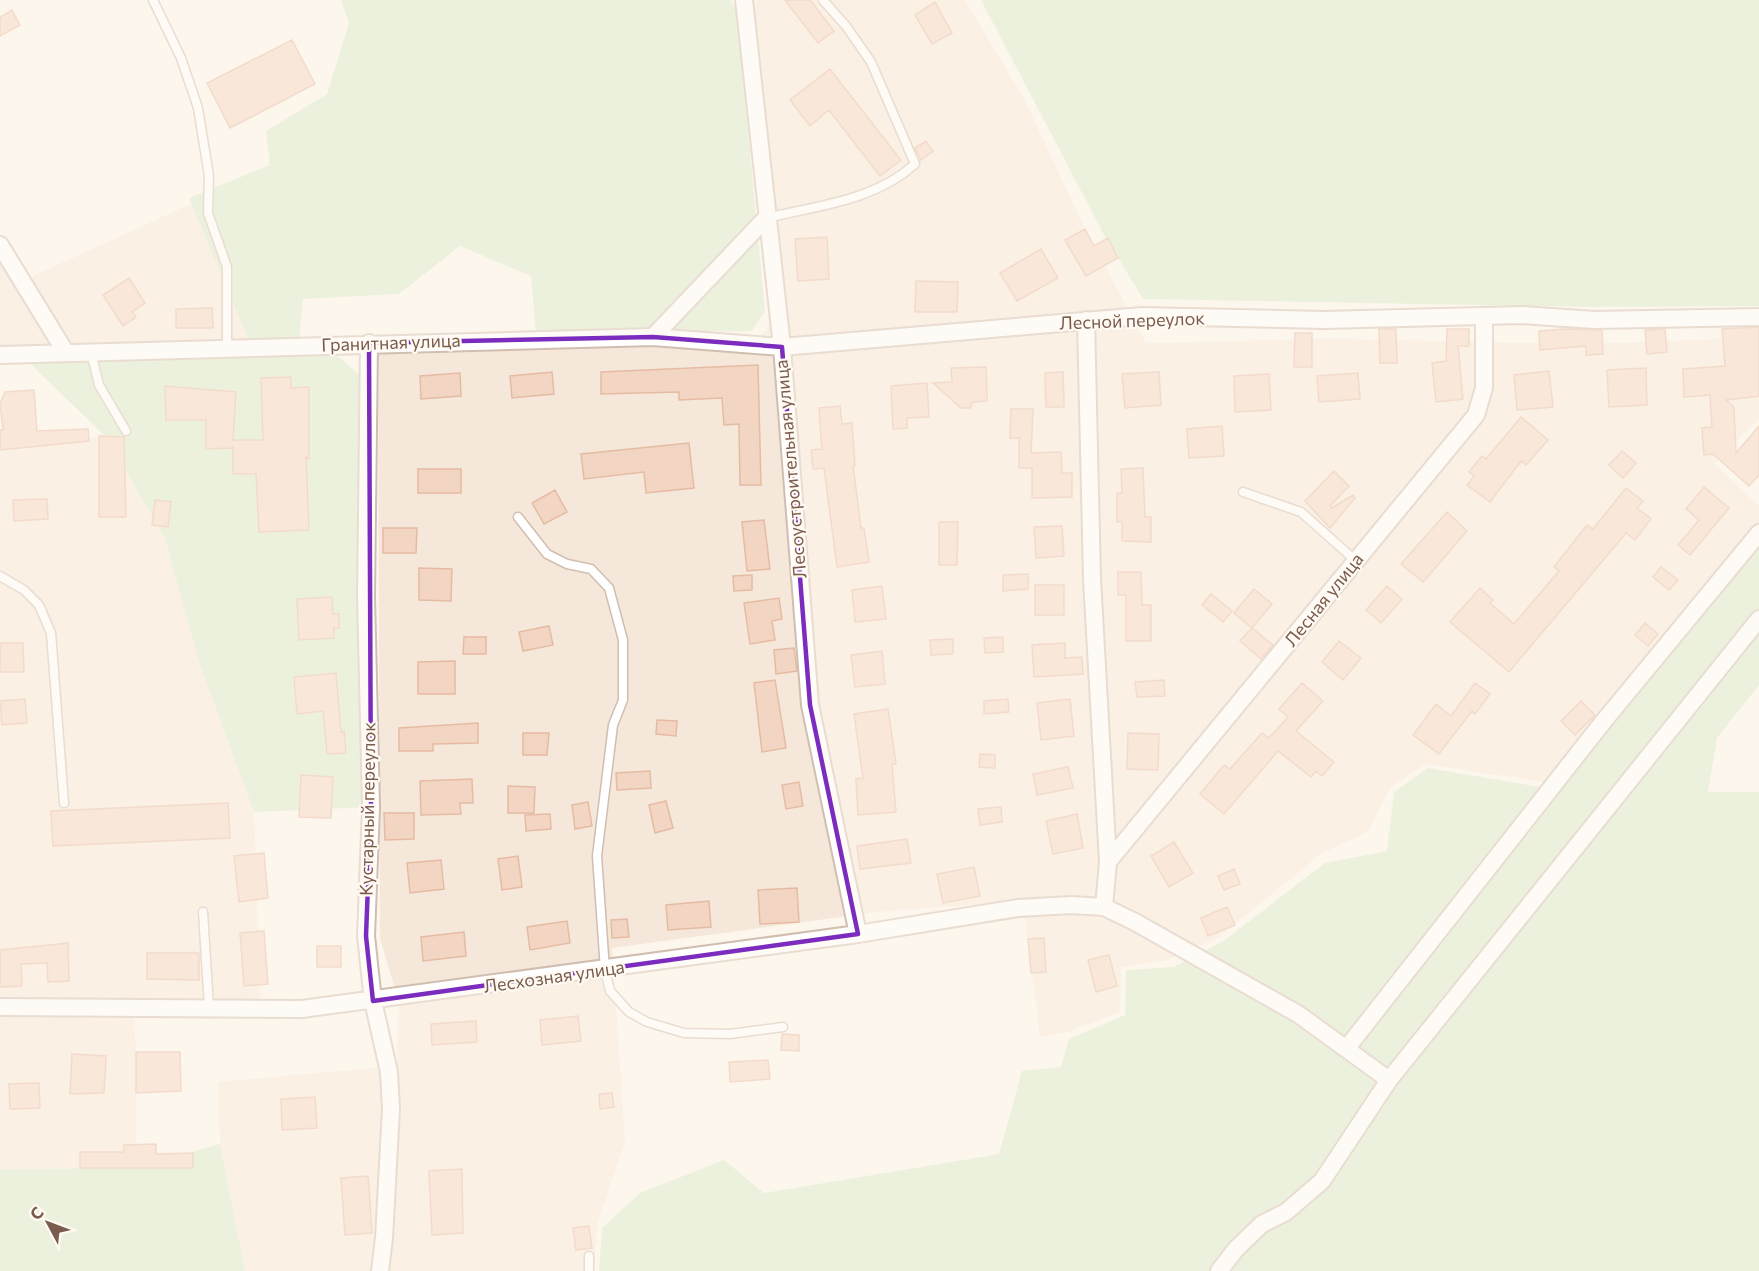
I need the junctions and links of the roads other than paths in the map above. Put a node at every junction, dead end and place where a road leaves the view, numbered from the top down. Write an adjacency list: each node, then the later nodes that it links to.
1 (153, 0): 13 (lane)
2 (755, 0): 4 (lane)
3 (823, 0): 5 (lane)
4 (744, 7): 5 (street, Лесоустроительная улица)
5 (769, 217): 10 (street); 12 (street, Лесоустроительная улица)
6 (0, 245): 15 (street)
7 (1484, 316): 8 (street, Лесной переулок); 9 (street, Лесной переулок); 21 (street, Лесная улица)
8 (1759, 317)
9 (1086, 320): 12 (street, Лесной переулок); 25 (street)
10 (652, 337): 11 (street, Гранитная улица); 12 (street, Гранитная улица)
11 (369, 344): 13 (street, Гранитная улица); 30 (street, Кустарный переулок)
12 (782, 347): 28 (street, Лесоустроительная улица)
13 (227, 348): 14 (street, Гранитная улица)
14 (91, 352): 15 (street, Гранитная улица); 17 (lane)
15 (66, 353): 16 (street, Гранитная улица)
16 (0, 355)
17 (126, 431)
18 (1243, 492): 21 (lane)
19 (518, 516): 29 (lane)
20 (1759, 533): 34 (street)
21 (1356, 561): 25 (street, Лесная улица)
22 (0, 576): 24 (lane)
23 (1759, 619): 35 (street)
24 (64, 803)
25 (1108, 862): 26 (street)
26 (1104, 907): 28 (street, Лесхозная улица); 34 (street)
27 (203, 912): 32 (lane)
28 (858, 934): 29 (street, Лесхозная улица)
29 (605, 970): 30 (street, Лесхозная улица); 33 (lane)
30 (373, 1001): 32 (street, Лесхозная улица); 37 (street, Кустарный переулок)
31 (0, 1007): 32 (street, Лесхозная улица)
32 (208, 1007)
33 (783, 1027)
34 (1346, 1049): 35 (street)
35 (1389, 1080): 39 (street)
36 (589, 1256): 38 (lane)
37 (380, 1271)
38 (589, 1271)
39 (1219, 1271)

